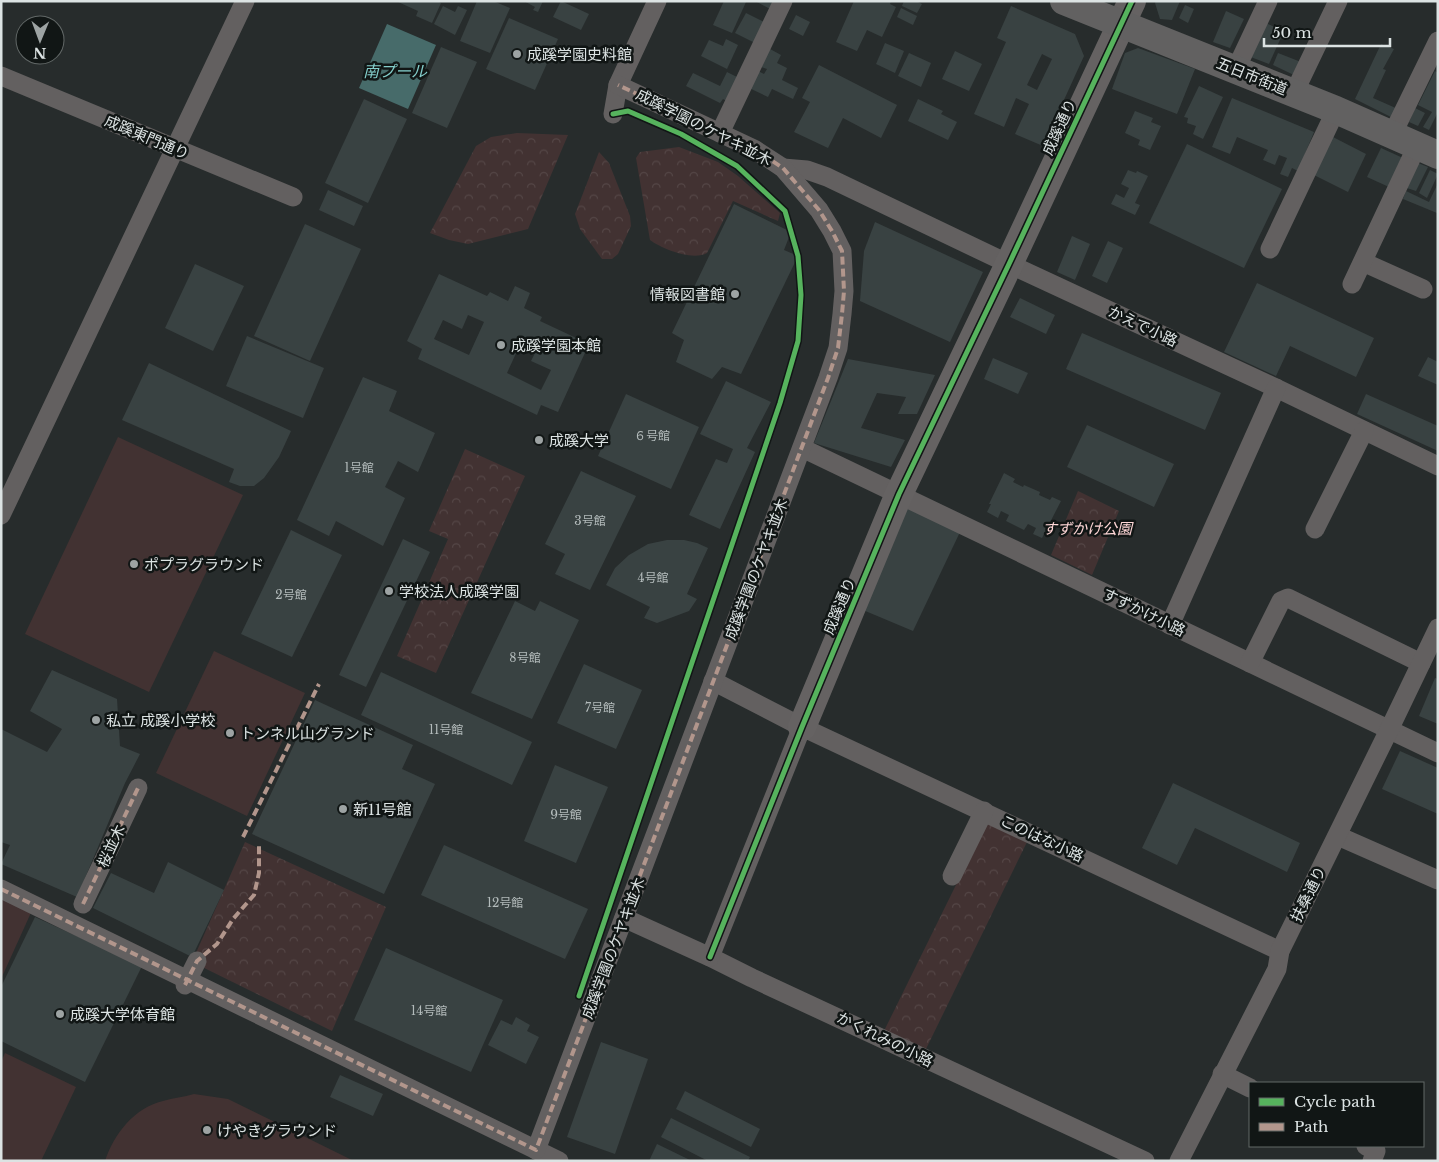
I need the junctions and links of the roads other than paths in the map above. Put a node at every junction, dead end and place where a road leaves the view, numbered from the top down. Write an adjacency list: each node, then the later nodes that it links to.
1 (245, 1): 17 (street)
2 (658, 1): 11 (street)
3 (782, 1): 15 (street)
4 (1064, 1): 7 (main road, 五日市街道)
5 (1268, 1): 9 (street)
6 (1338, 1): 12 (street)
7 (1127, 12): 9 (main road, 五日市街道); 23 (street, 成蹊通り)
8 (1438, 41): 16 (street)
9 (1236, 69): 12 (main road, 五日市街道)
10 (1, 76): 17 (street, 成蹊東門通り)
11 (618, 85): 14 (street); 15 (street, 成蹊学園のケヤキ並木)
12 (1294, 93): 13 (main road, 五日市街道)
13 (1336, 110): 16 (main road, 五日市街道); 21 (street)
14 (613, 114)
15 (720, 133): 19 (street, 成蹊学園のケヤキ並木)
16 (1392, 135): 18 (main road, 五日市街道)
17 (174, 149): 20 (street, 成蹊東門通り); 31 (street)
18 (1427, 151): 22 (street)
19 (783, 168): 23 (street, かえで小路); 28 (street, 成蹊学園のケヤキ並木)
20 (293, 197)
21 (1270, 249)
22 (1363, 262): 24 (street); 25 (street)
23 (1009, 264): 26 (street, かえで小路); 30 (street, 成蹊通り)
24 (1352, 284)
25 (1423, 289)
26 (1276, 388): 27 (street, かえで小路); 33 (street)
27 (1364, 431): 29 (street, かえで小路); 32 (street)
28 (802, 448): 30 (street, すずかけ小路); 37 (street, 成蹊学園のケヤキ並木)
29 (1438, 466)
30 (899, 494): 33 (street, すずかけ小路); 38 (street, 成蹊通り)
31 (1, 514)
32 (1315, 529)
33 (1170, 625): 35 (street, すずかけ小路)
34 (1438, 628): 36 (street, 扶桑通り)
35 (1250, 663): 36 (street); 39 (street, すずかけ小路)
36 (1421, 663): 39 (street, 扶桑通り)
37 (713, 681): 38 (street, このはな小路); 48 (street, 成蹊学園のケヤキ並木)
38 (802, 726): 42 (street, このはな小路); 50 (street)
39 (1389, 730): 40 (street, すずかけ小路); 43 (street, 扶桑通り)
40 (1438, 753)
41 (138, 788): 47 (street, 桜並木)
42 (984, 811): 44 (street); 49 (street, このはな小路)
43 (1338, 836): 45 (street); 49 (street, 扶桑通り)
44 (952, 876)
45 (1438, 880)
46 (1, 889): 56 (street)
47 (83, 904)
48 (624, 918): 50 (street, かくれみの小路); 56 (street, 成蹊学園のケヤキ並木)
49 (1280, 952): 53 (street, 扶桑通り)
50 (710, 957): 58 (street, かくれみの小路)
51 (197, 961): 52 (street)
52 (185, 985)
53 (1222, 1074): 54 (street); 59 (street, 扶桑通り)
54 (1249, 1088)
55 (1368, 1147): 60 (street)
56 (536, 1150): 57 (street)
57 (559, 1161)
58 (1145, 1161)
59 (1179, 1161)
60 (1372, 1161)

